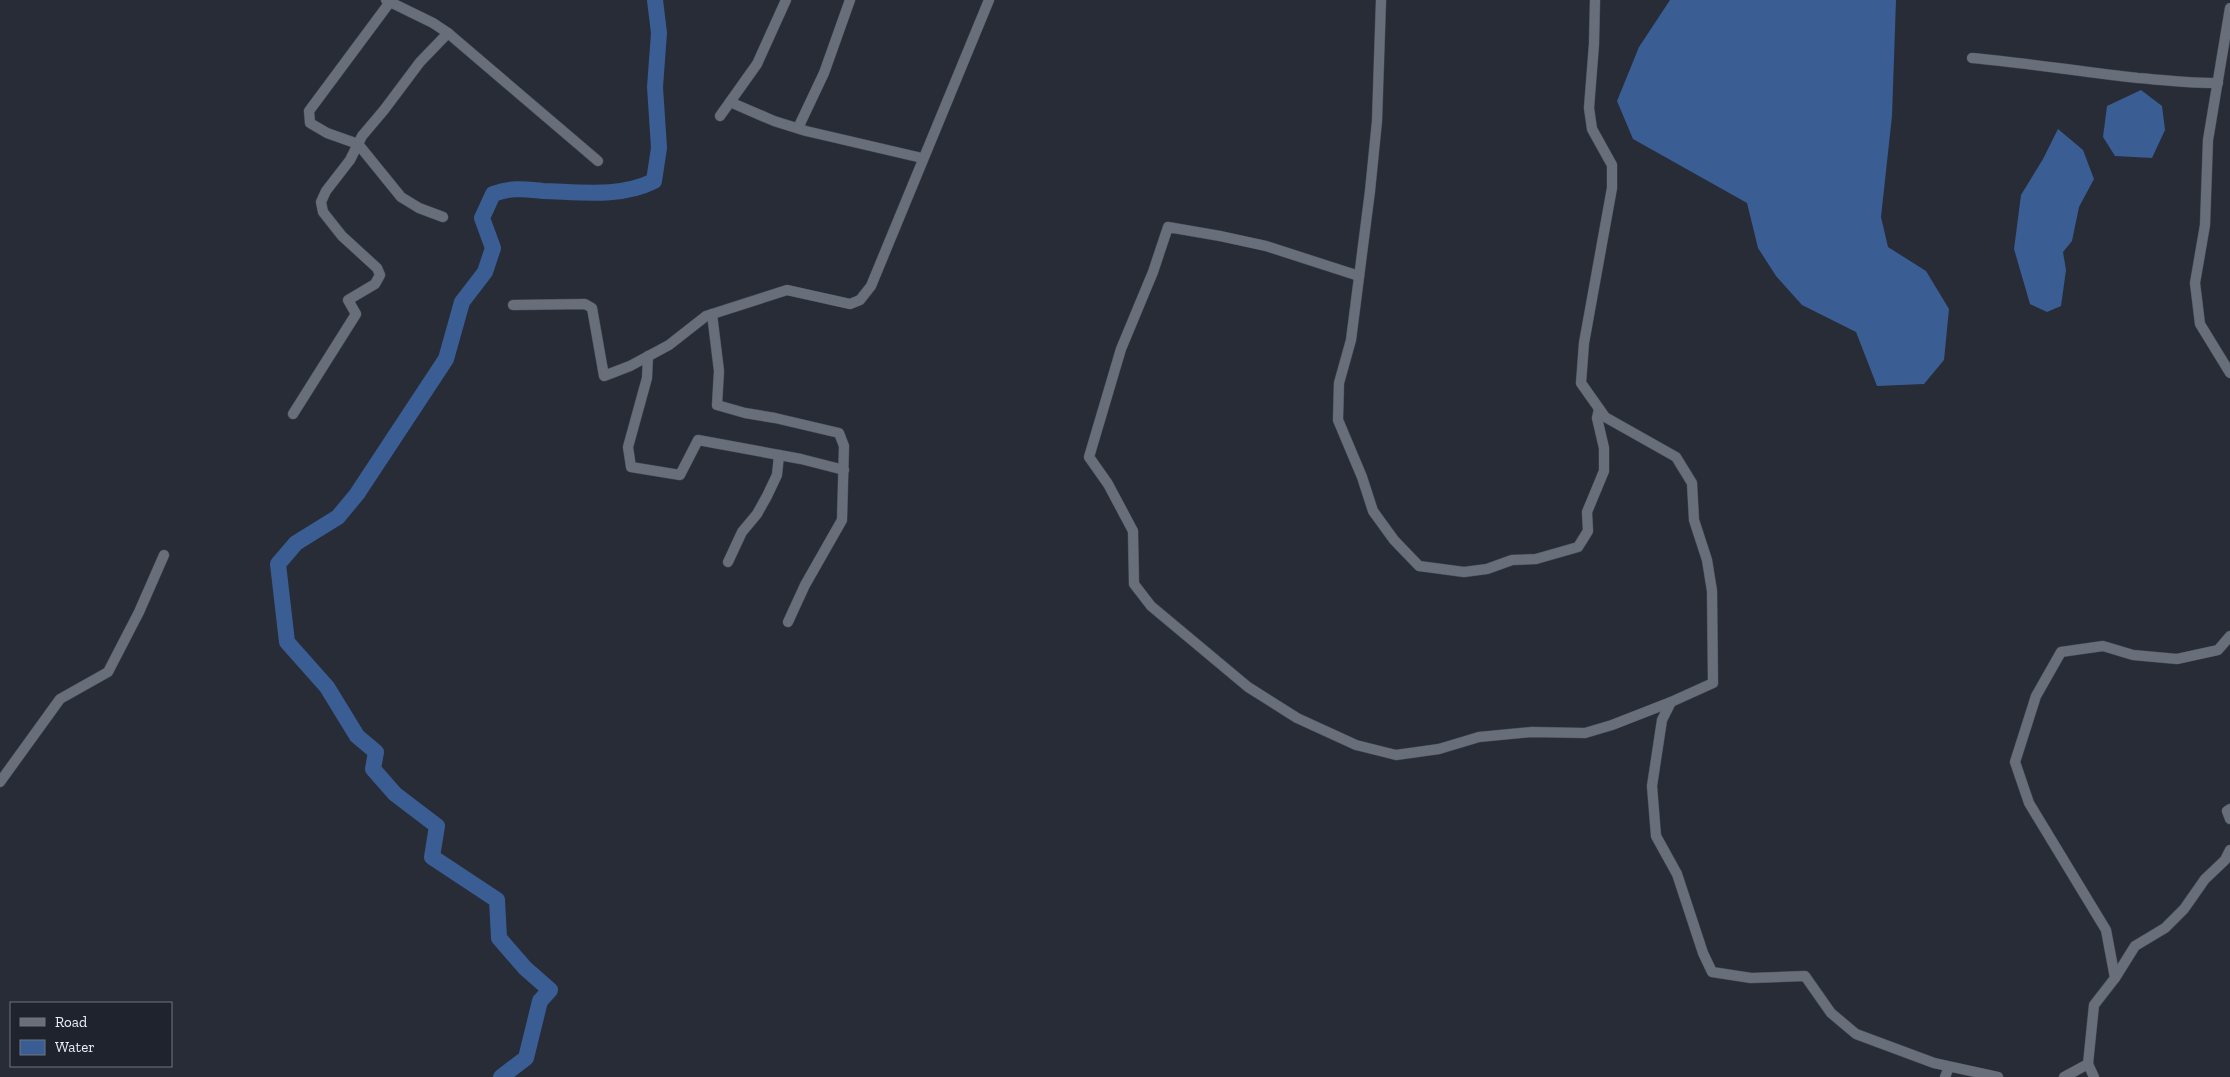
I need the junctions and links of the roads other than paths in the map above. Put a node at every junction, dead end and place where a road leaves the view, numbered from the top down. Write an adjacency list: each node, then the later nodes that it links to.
1 (786, 0): 11 (street)
2 (850, 0): 13 (street)
3 (989, 0): 15 (street)
4 (1381, 0): 18 (street)
5 (1595, 0): 23 (street)
6 (387, 1): 8 (street); 14 (street)
7 (2230, 8): 10 (street)
8 (448, 34): 14 (street); 16 (street)
9 (1972, 58): 10 (street)
10 (2218, 83): 22 (street)
11 (730, 102): 12 (street); 13 (street)
12 (720, 116)
13 (798, 128): 15 (street)
14 (358, 144): 17 (street); 24 (street)
15 (922, 158): 20 (street)
16 (598, 161)
17 (443, 217)
18 (1359, 276): 23 (street); 31 (street)
19 (513, 305): 21 (street)
20 (712, 314): 21 (street); 26 (street)
21 (648, 356): 25 (street)
22 (2230, 373)
23 (1599, 409): 31 (street)
24 (293, 414)
25 (780, 456): 26 (street); 28 (street)
26 (844, 470): 29 (street)
27 (164, 555): 32 (street)
28 (728, 562)
29 (788, 622)
30 (2230, 636): 36 (street)
31 (1672, 702): 38 (street)
32 (0, 782)
33 (2230, 809): 34 (street)
34 (2230, 819)
35 (2230, 850): 36 (street)
36 (2115, 978): 37 (street)
37 (2088, 1064): 41 (street); 42 (street)
38 (1949, 1067): 39 (street); 40 (street)
39 (1945, 1077)
40 (1998, 1077)
41 (2064, 1077)
42 (2094, 1077)

